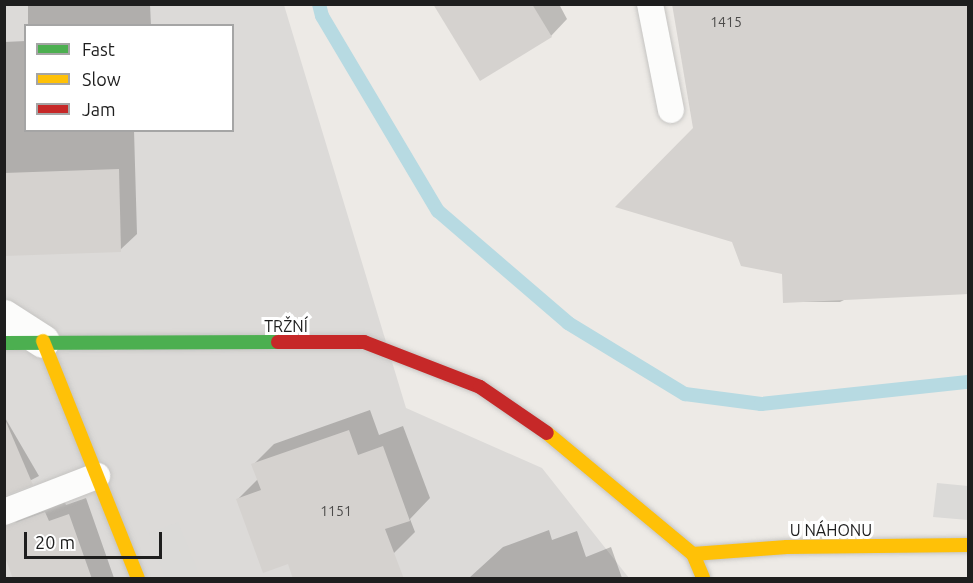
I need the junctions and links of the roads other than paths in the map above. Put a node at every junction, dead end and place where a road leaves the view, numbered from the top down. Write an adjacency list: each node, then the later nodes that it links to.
1 (650, 4): 2 (lane)
2 (671, 110)
3 (4, 316): 4 (street)
4 (43, 341): 5 (street, TRŽNÍ); 6 (street); 9 (street, TRŽNÍ)
5 (4, 343)
6 (97, 476): 7 (lane); 10 (street)
7 (4, 512)
8 (969, 545): 9 (street, U NÁHONU)
9 (693, 554): 11 (street, TRŽNÍ)
10 (138, 579)
11 (703, 579)

